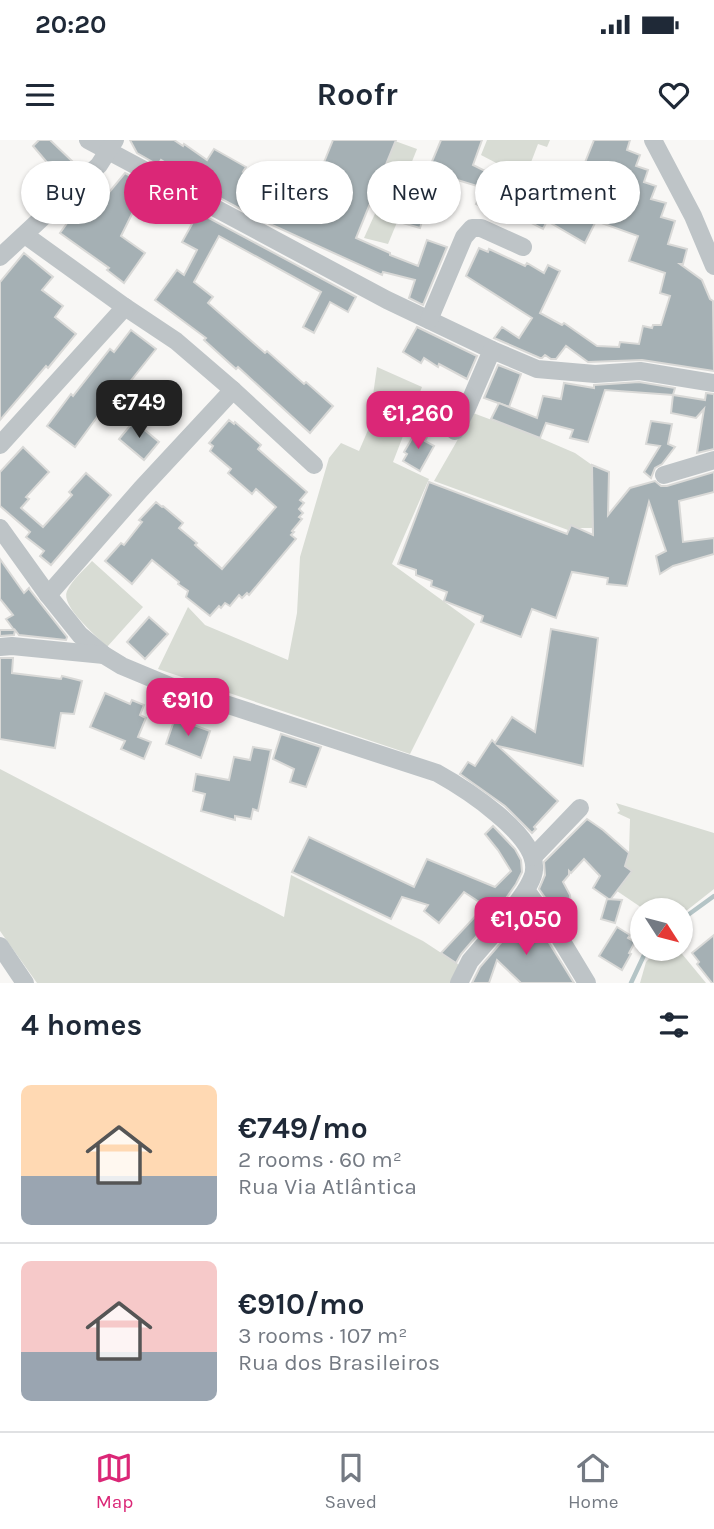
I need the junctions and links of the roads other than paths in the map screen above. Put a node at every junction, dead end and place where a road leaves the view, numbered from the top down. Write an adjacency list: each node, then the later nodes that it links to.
1 (88, 140): 3 (street)
2 (653, 140): 7 (street)
3 (112, 146): 4 (street); 9 (street)
4 (25, 235): 6 (street); 8 (street)
5 (523, 247): 9 (street)
6 (0, 257)
7 (714, 266)
8 (125, 307): 12 (street); 14 (street)
9 (429, 320): 10 (street)
10 (492, 350): 11 (street); 13 (street)
11 (714, 383)
12 (233, 390): 16 (street); 19 (street)
13 (455, 431)
14 (0, 445)
15 (714, 460): 17 (street)
16 (314, 465)
17 (664, 475)
18 (0, 528): 19 (street)
19 (48, 595): 21 (street)
20 (0, 647): 21 (street)
21 (104, 655): 23 (street)
22 (580, 808): 23 (street)
23 (533, 857): 24 (street)
24 (526, 890): 27 (street); 28 (street)
25 (0, 946): 26 (street)
26 (25, 983)
27 (459, 983)
28 (587, 983)

